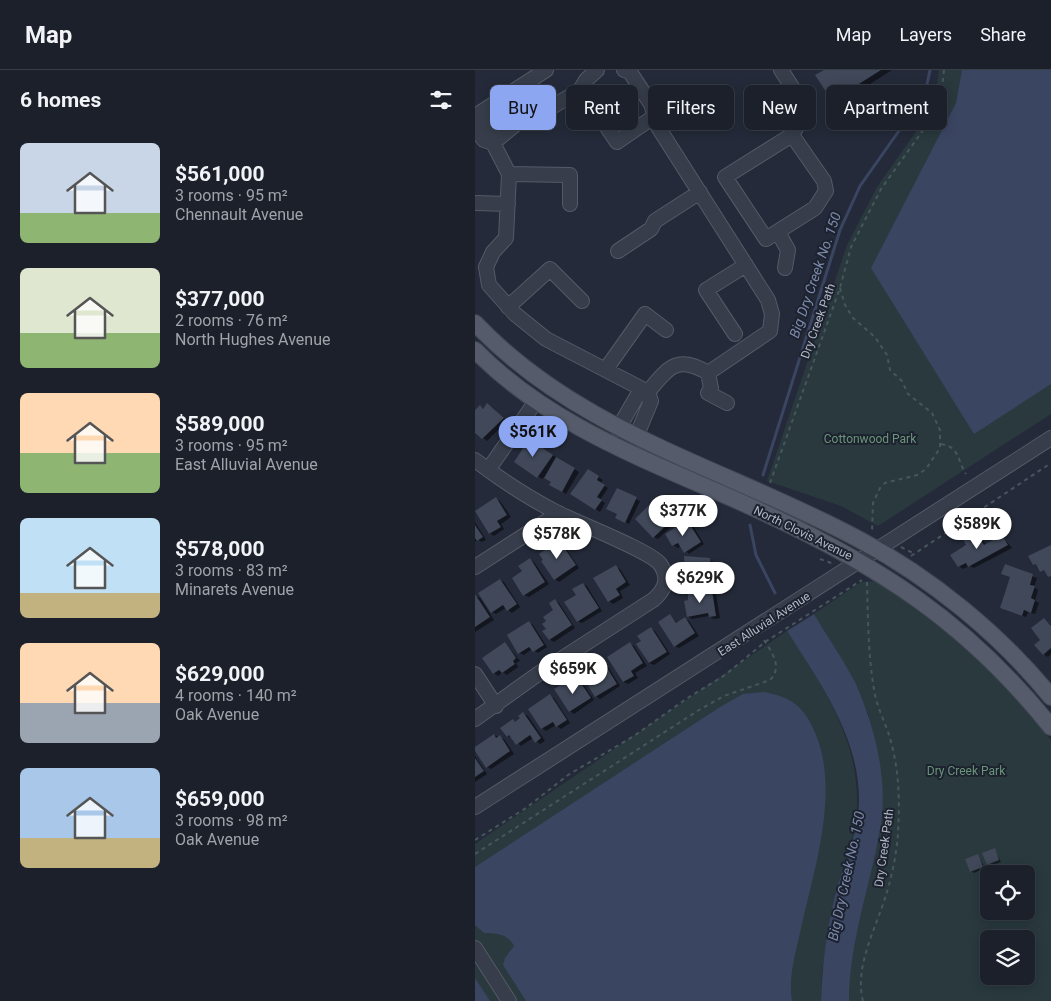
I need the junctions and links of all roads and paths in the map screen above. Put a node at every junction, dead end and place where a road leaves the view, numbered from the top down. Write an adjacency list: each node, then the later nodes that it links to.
1 (546, 70): 7 (street)
2 (597, 70): 13 (street)
3 (624, 70): 6 (street)
4 (781, 70): 12 (street)
5 (944, 70): 23 (path, Dry Creek Path)
6 (648, 99)
7 (478, 114): 13 (street)
8 (475, 128): 13 (street)
9 (609, 130): 10 (street)
10 (635, 130)
11 (661, 130): 15 (street)
12 (792, 135): 19 (street); 19 (street)
13 (493, 143): 14 (street)
14 (509, 174): 17 (street); 18 (street)
15 (700, 192): 20 (street); 21 (street)
16 (475, 203): 17 (street)
17 (507, 204): 25 (street)
18 (571, 204)
19 (777, 232): 22 (street)
20 (618, 251)
21 (746, 265): 28 (street); 31 (street)
22 (785, 268)
23 (841, 288): 38 (path); 43 (path, Dry Creek Path)
24 (581, 300): 25 (street)
25 (508, 306): 30 (street)
26 (475, 323): 35 (main road, North Clovis Avenue)
27 (665, 330): 30 (street)
28 (735, 334)
29 (475, 350): 33 (main road, North Clovis Avenue)
30 (606, 369): 32 (street)
31 (708, 373): 32 (street); 34 (street)
32 (648, 392): 35 (street); 36 (street)
33 (536, 401): 36 (main road); 41 (street); 48 (main road, North Clovis Avenue)
34 (727, 403)
35 (618, 429): 36 (main road, North Clovis Avenue)
36 (635, 437): 46 (main road, North Clovis Avenue)
37 (1051, 438): 46 (street, East Alluvial Avenue)
38 (941, 444): 42 (path); 45 (path)
39 (475, 460): 41 (street)
40 (1051, 463): 47 (path)
41 (488, 470): 44 (street)
42 (966, 474)
43 (778, 488)
44 (559, 514): 49 (street); 54 (street)
45 (863, 528)
46 (877, 550): 48 (street, East Alluvial Avenue); 53 (main road, North Clovis Avenue)
47 (915, 554)
48 (861, 561): 50 (street, East Alluvial Avenue); 56 (main road, North Clovis Avenue)
49 (475, 567)
50 (756, 629): 51 (path); 57 (street, East Alluvial Avenue)
51 (765, 642): 58 (path); 59 (path); 62 (path, Dry Creek Path)
52 (475, 674): 54 (street)
53 (1051, 697)
54 (496, 706): 55 (street)
55 (475, 719)
56 (1051, 727)
57 (475, 807)
58 (475, 840)
59 (475, 854)
60 (475, 948): 61 (street)
61 (509, 1001)
62 (863, 1001)

